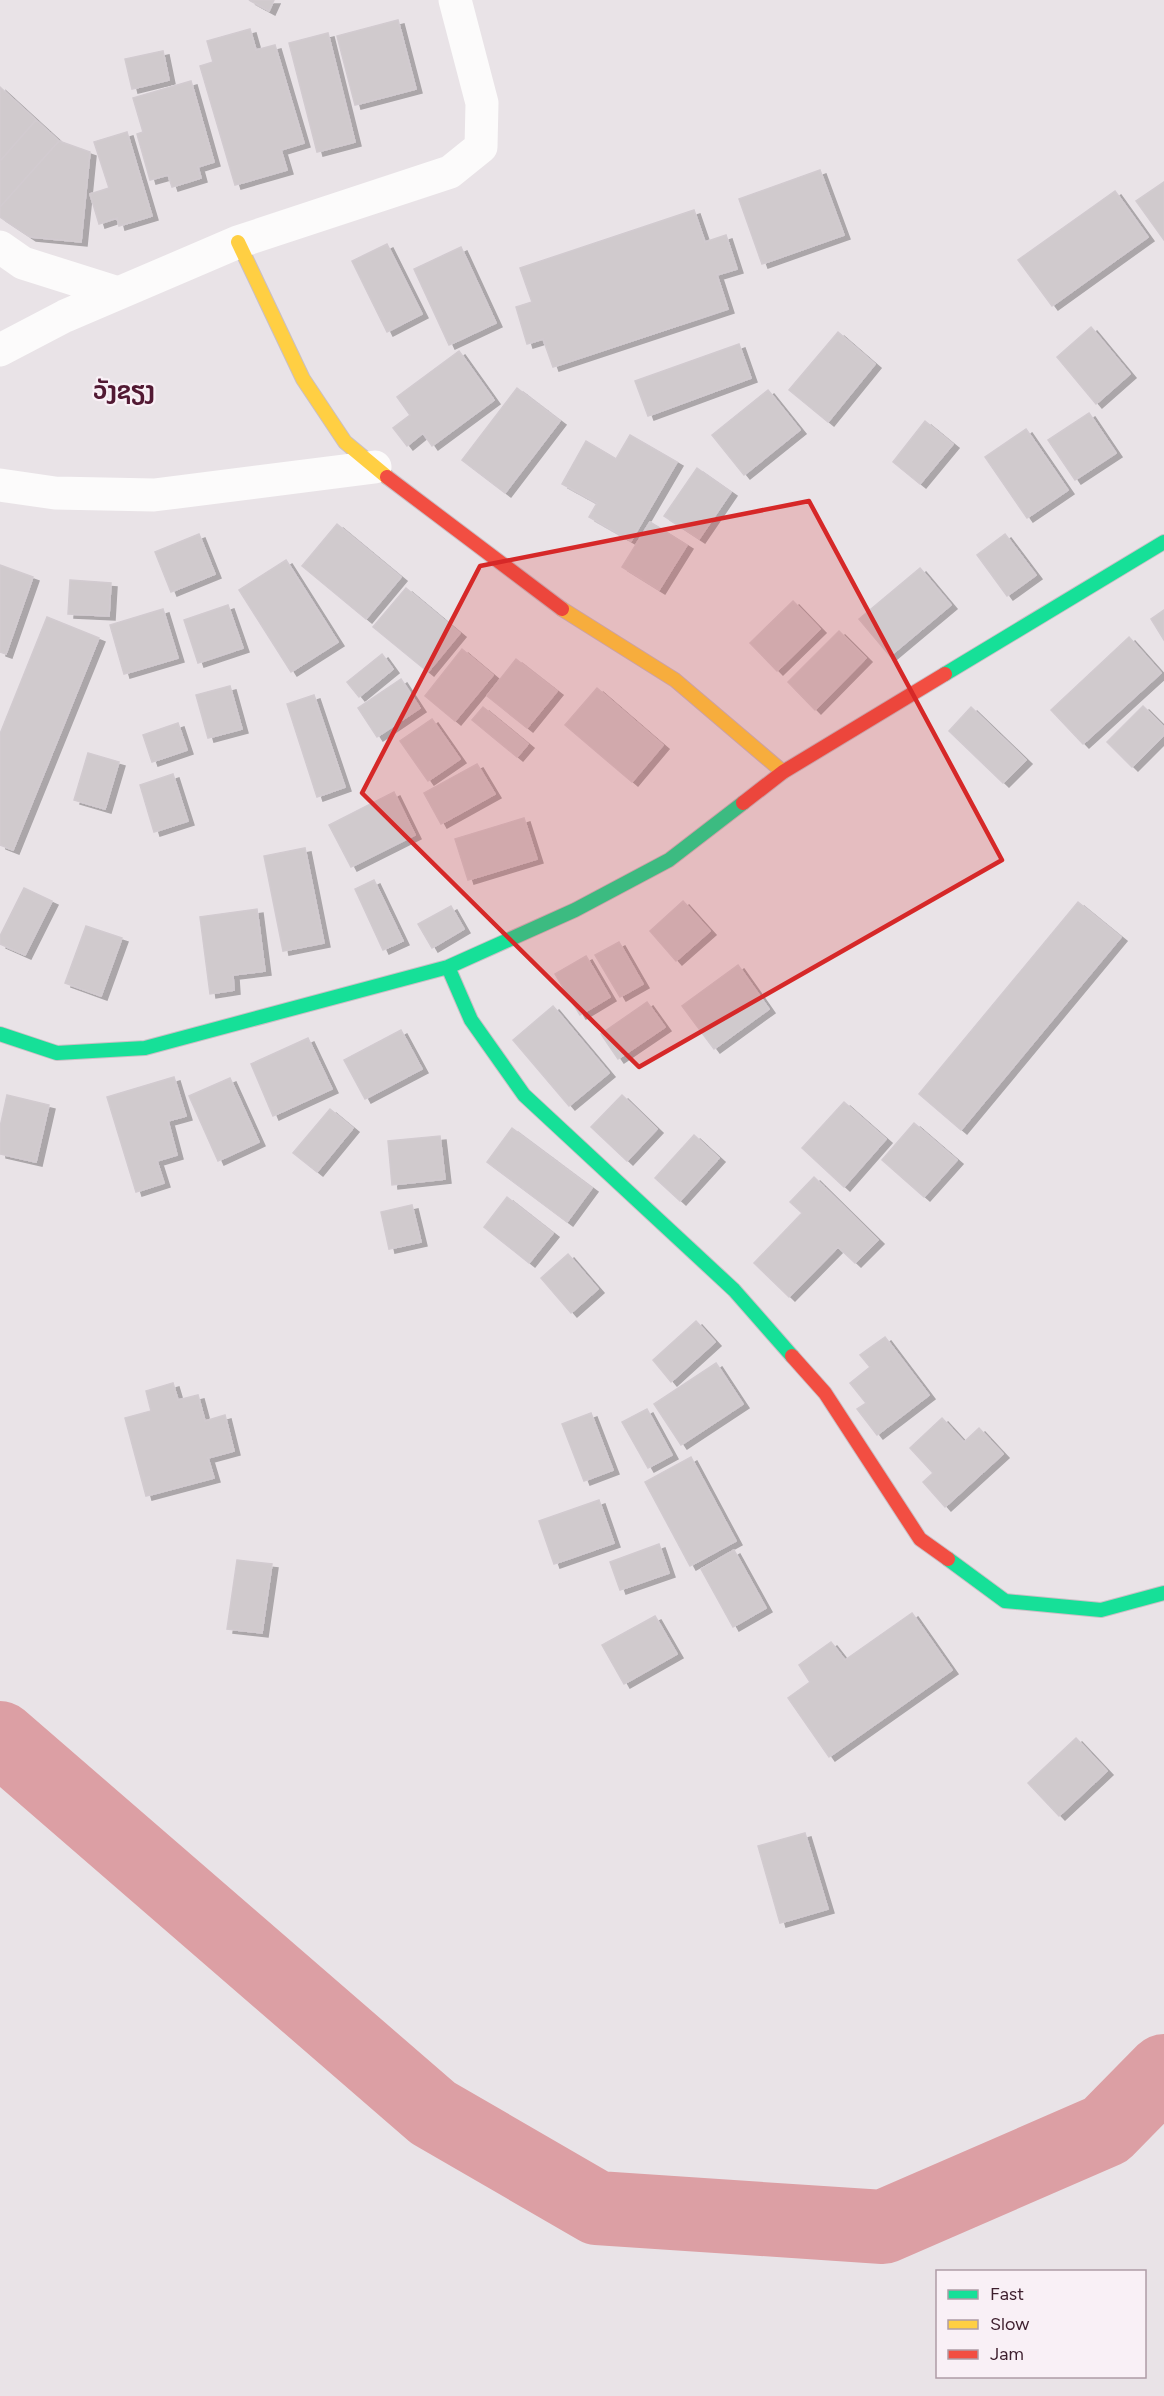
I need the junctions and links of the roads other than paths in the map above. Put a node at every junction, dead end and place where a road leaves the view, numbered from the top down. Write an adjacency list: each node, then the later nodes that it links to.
1 (455, 0): 2 (street)
2 (238, 242): 4 (street); 6 (street)
3 (0, 247): 4 (street)
4 (118, 293): 5 (street)
5 (0, 350)
6 (375, 467): 7 (street); 9 (street)
7 (0, 485)
8 (1164, 542): 9 (street)
9 (783, 772): 10 (street)
10 (448, 968): 11 (street); 12 (street)
11 (0, 1034)
12 (1164, 1593)

